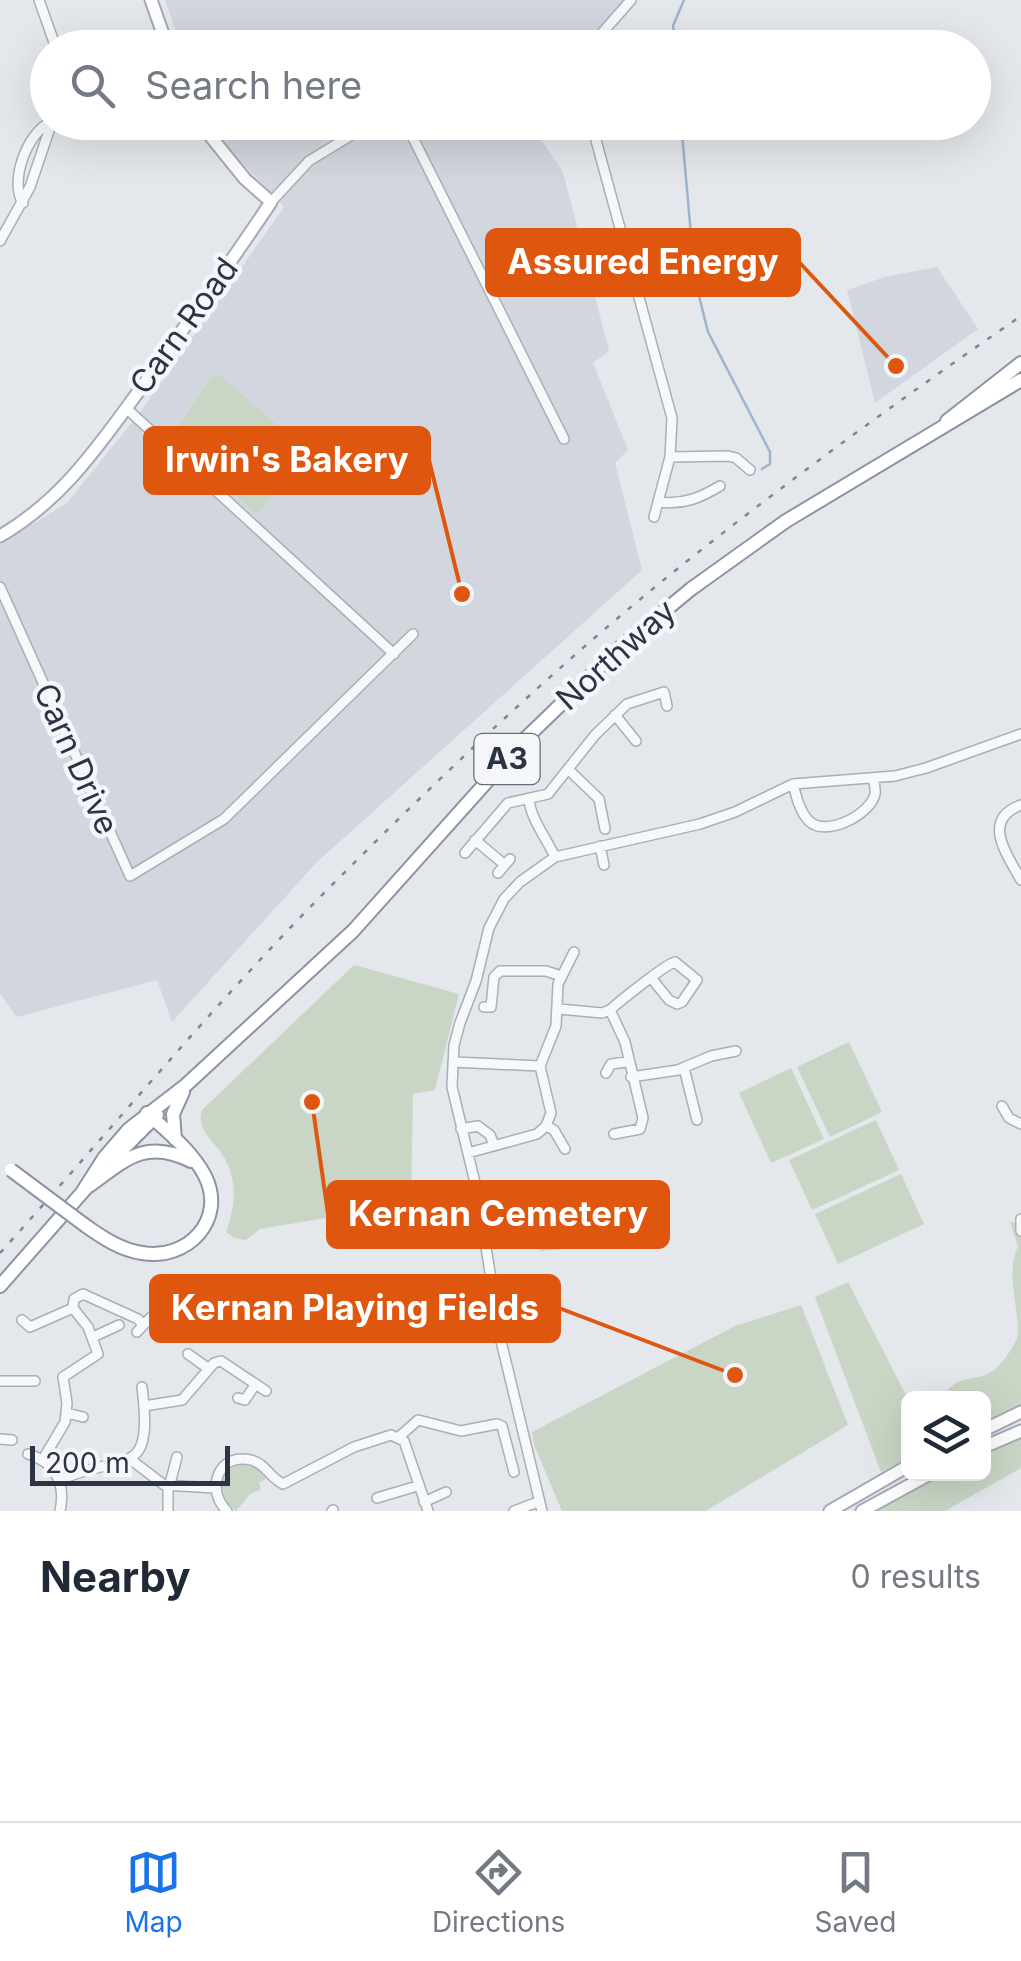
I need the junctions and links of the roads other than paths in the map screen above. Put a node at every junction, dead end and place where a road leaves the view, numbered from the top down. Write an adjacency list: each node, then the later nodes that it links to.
1 (40, 0): 4 (street)
2 (151, 0): 5 (main road)
3 (631, 0): 6 (street)
4 (50, 30)
5 (162, 30)
6 (605, 30)
7 (45, 140): 13 (street)
8 (213, 140): 12 (main road)
9 (344, 140): 12 (street, Carn Road)
10 (414, 140): 18 (street)
11 (596, 140): 19 (street)
12 (271, 202): 16 (main road, Carn Road)
13 (0, 241)
14 (1021, 367): 17 (highway, Northway / A3)
15 (1021, 380): 17 (highway, Northway / A3)
16 (126, 408): 24 (main road, Carn Road); 27 (street)
17 (938, 430): 58 (highway, Northway / A3)
18 (564, 439)
19 (670, 457): 20 (street); 22 (street)
20 (750, 470)
21 (720, 486): 22 (street)
22 (659, 502): 23 (street)
23 (654, 518)
24 (0, 536)
25 (0, 587): 27 (street, Carn Drive)
26 (413, 634): 27 (street)
27 (394, 654)
28 (667, 706): 29 (street)
29 (616, 715): 31 (street); 32 (street)
30 (1021, 734): 33 (street)
31 (630, 736)
32 (569, 770): 35 (street); 37 (street)
33 (873, 778): 34 (street); 34 (street)
34 (793, 784): 39 (street)
35 (529, 799): 38 (street); 41 (street)
36 (1021, 806): 44 (street)
37 (607, 822)
38 (475, 840): 40 (street); 43 (street)
39 (600, 846): 41 (street); 42 (street)
40 (465, 853)
41 (556, 858): 52 (street)
42 (604, 865)
43 (504, 866)
44 (1021, 880)
45 (574, 952): 46 (street)
46 (561, 976): 48 (street); 49 (street)
47 (652, 979): 47 (street); 50 (street)
48 (484, 1007)
49 (558, 1010): 50 (street); 54 (street)
50 (610, 1010): 53 (street)
51 (736, 1051): 55 (street)
52 (453, 1062): 54 (street); 64 (street)
53 (627, 1062): 56 (street); 57 (street)
54 (540, 1066): 63 (street)
55 (684, 1068): 57 (street); 60 (street)
56 (606, 1075)
57 (631, 1076): 65 (street)
58 (186, 1085): 61 (highway, Northway / A3); 66 (highway)
59 (1002, 1106): 62 (street)
60 (698, 1114)
61 (150, 1116): 66 (highway); 72 (highway, Northway / A3); 72 (highway, Northway / A3)
62 (1021, 1124)
63 (546, 1126): 67 (street); 68 (street)
64 (460, 1129): 67 (street); 69 (street)
65 (614, 1134)
66 (176, 1140): 70 (highway)
67 (494, 1145): 69 (street)
68 (558, 1145)
69 (468, 1153): 111 (street)
70 (198, 1164): 71 (highway, bridge); 72 (highway, A3)
71 (6, 1166)
72 (83, 1191): 75 (highway, Northway / A3)
73 (1021, 1220): 74 (street)
74 (1021, 1230)
75 (0, 1286)
76 (73, 1308): 77 (street); 79 (street); 80 (street)
77 (22, 1320)
78 (118, 1324): 80 (street)
79 (144, 1325)
80 (93, 1337): 91 (street)
81 (188, 1354): 82 (street)
82 (209, 1369): 85 (street); 89 (street)
83 (0, 1381): 84 (street)
84 (35, 1382)
85 (255, 1385): 87 (street); 88 (street)
86 (142, 1387): 89 (street)
87 (266, 1390)
88 (238, 1398)
89 (144, 1406): 100 (street)
90 (1021, 1412): 93 (main road)
91 (67, 1413): 92 (street); 99 (street)
92 (85, 1417)
93 (991, 1427)
94 (1021, 1432): 96 (main road)
95 (400, 1436): 101 (street); 105 (street); 107 (street)
96 (991, 1444)
97 (28, 1454): 99 (street)
98 (177, 1457): 106 (street)
99 (43, 1458): 103 (street)
100 (130, 1459): 103 (street); 106 (street)
101 (510, 1466)
102 (901, 1470): 117 (main road)
103 (60, 1480): 113 (street)
104 (916, 1481): 112 (main road)
105 (417, 1486): 109 (street); 110 (street)
106 (170, 1487): 107 (street); 114 (street)
107 (215, 1488): 115 (street)
108 (446, 1492): 110 (street)
109 (377, 1498)
110 (426, 1507)
111 (540, 1507): 116 (street)
112 (867, 1508)
113 (60, 1511)
114 (168, 1511)
115 (227, 1511)
116 (514, 1511)
117 (830, 1511)

